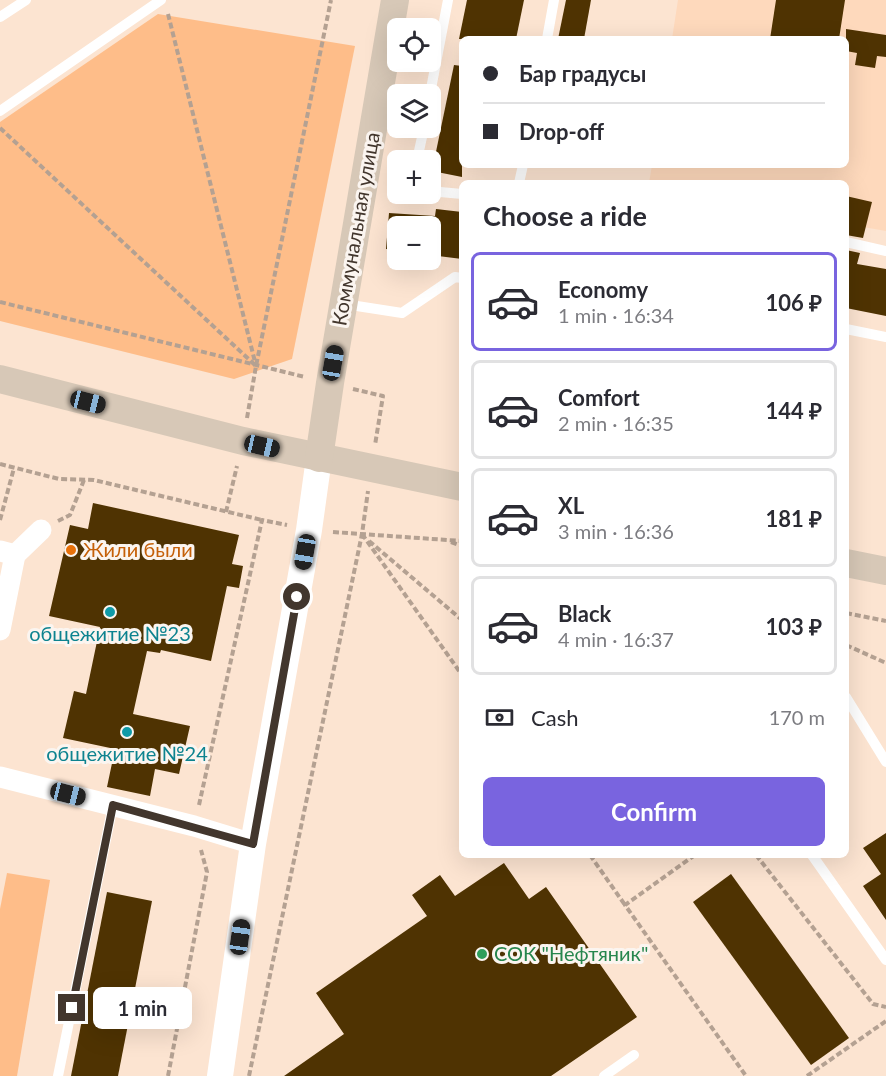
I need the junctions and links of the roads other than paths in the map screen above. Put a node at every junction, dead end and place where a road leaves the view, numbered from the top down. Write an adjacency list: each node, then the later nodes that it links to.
1 (26, 0): 6 (lane)
2 (161, 0): 9 (lane)
3 (395, 0): 15 (main road, Коммунальная улица)
4 (448, 0): 8 (lane)
5 (554, 0): 7 (lane)
6 (0, 17)
7 (548, 36)
8 (432, 84)
9 (0, 111)
10 (441, 192): 11 (lane)
11 (459, 195)
12 (849, 243): 13 (lane)
13 (886, 251)
14 (459, 278): 15 (lane)
15 (343, 304): 19 (main road, Коммунальная улица)
16 (849, 330): 17 (lane)
17 (886, 337)
18 (0, 379): 19 (main road)
19 (319, 458): 20 (main road); 30 (street)
20 (459, 486)
21 (41, 530): 22 (street)
22 (8, 553): 25 (street)
23 (849, 565): 24 (main road)
24 (886, 571)
25 (0, 630)
26 (849, 702): 27 (lane)
27 (886, 762)
28 (0, 777): 29 (street)
29 (113, 805): 30 (street); 34 (lane)
30 (253, 844): 35 (street)
31 (814, 858): 32 (lane)
32 (886, 960)
33 (634, 1055): 36 (lane)
34 (58, 1076)
35 (220, 1076)
36 (604, 1076)

